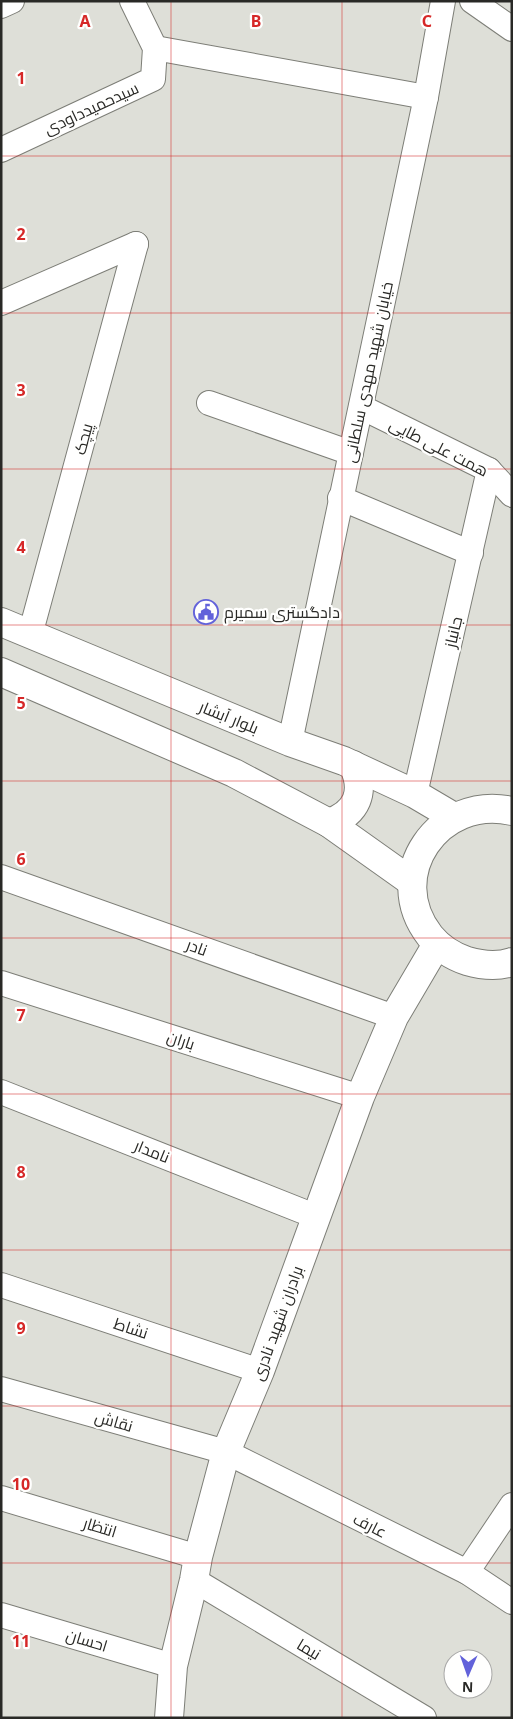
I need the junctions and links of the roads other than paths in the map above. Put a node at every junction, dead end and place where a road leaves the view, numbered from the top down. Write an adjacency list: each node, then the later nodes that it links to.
1 (12, 1): 5 (street)
2 (132, 1): 7 (street)
3 (443, 1): 8 (street, خیابان شهید مهدی سلطانی)
4 (472, 1): 6 (street)
5 (1, 6)
6 (512, 29)
7 (155, 48): 8 (street); 9 (street, سیدحمیدداودی)
8 (426, 97): 12 (street, خیابان شهید مهدی سلطانی)
9 (1, 150)
10 (1, 303): 19 (street, پیچک)
11 (209, 403): 13 (street)
12 (360, 407): 13 (street, خیابان شهید مهدی سلطانی); 14 (street, همت علی طایی)
13 (351, 453): 16 (street, خیابان شهید مهدی سلطانی)
14 (489, 470): 15 (street, همت علی طایی); 17 (street, جانباز)
15 (512, 495)
16 (340, 498): 17 (street); 21 (street, خیابان شهید مهدی سلطانی)
17 (471, 554): 23 (street, جانباز)
18 (1, 622): 19 (street, بلوار آبشار)
19 (30, 635): 21 (street, بلوار آبشار)
20 (1, 672): 26 (street)
21 (290, 742): 22 (street, بلوار آبشار)
22 (352, 765): 23 (street, بلوار آبشار); 26 (street)
23 (415, 794): 25 (street, بلوار آبشار)
24 (512, 811): 25 (street)
25 (454, 817): 28 (street)
26 (329, 823): 28 (street)
27 (1, 877): 32 (street, نادر)
28 (412, 882): 29 (street)
29 (437, 944): 30 (street); 32 (street, برادران شهید نادری)
30 (512, 962)
31 (1, 983): 34 (street, باران)
32 (394, 1017): 34 (street, برادران شهید نادری)
33 (1, 1092): 35 (street, نامدار)
34 (360, 1097): 37 (street, برادران شهید نادری)
35 (302, 1211)
36 (1, 1285): 37 (street, نشاط)
37 (260, 1371): 39 (street, برادران شهید نادری)
38 (1, 1389): 39 (street, نقاش)
39 (226, 1452): 42 (street, برادران شهید نادری); 43 (street, عارف)
40 (1, 1498): 42 (street, انتظار)
41 (512, 1505): 43 (street)
42 (196, 1568): 46 (street, برادران شهید نادری); 48 (street, نیما)
43 (467, 1572): 44 (street, عارف)
44 (512, 1602)
45 (1, 1614): 46 (street, احسان)
46 (173, 1666): 47 (street, برادران شهید نادری)
47 (169, 1718)
48 (424, 1718)

